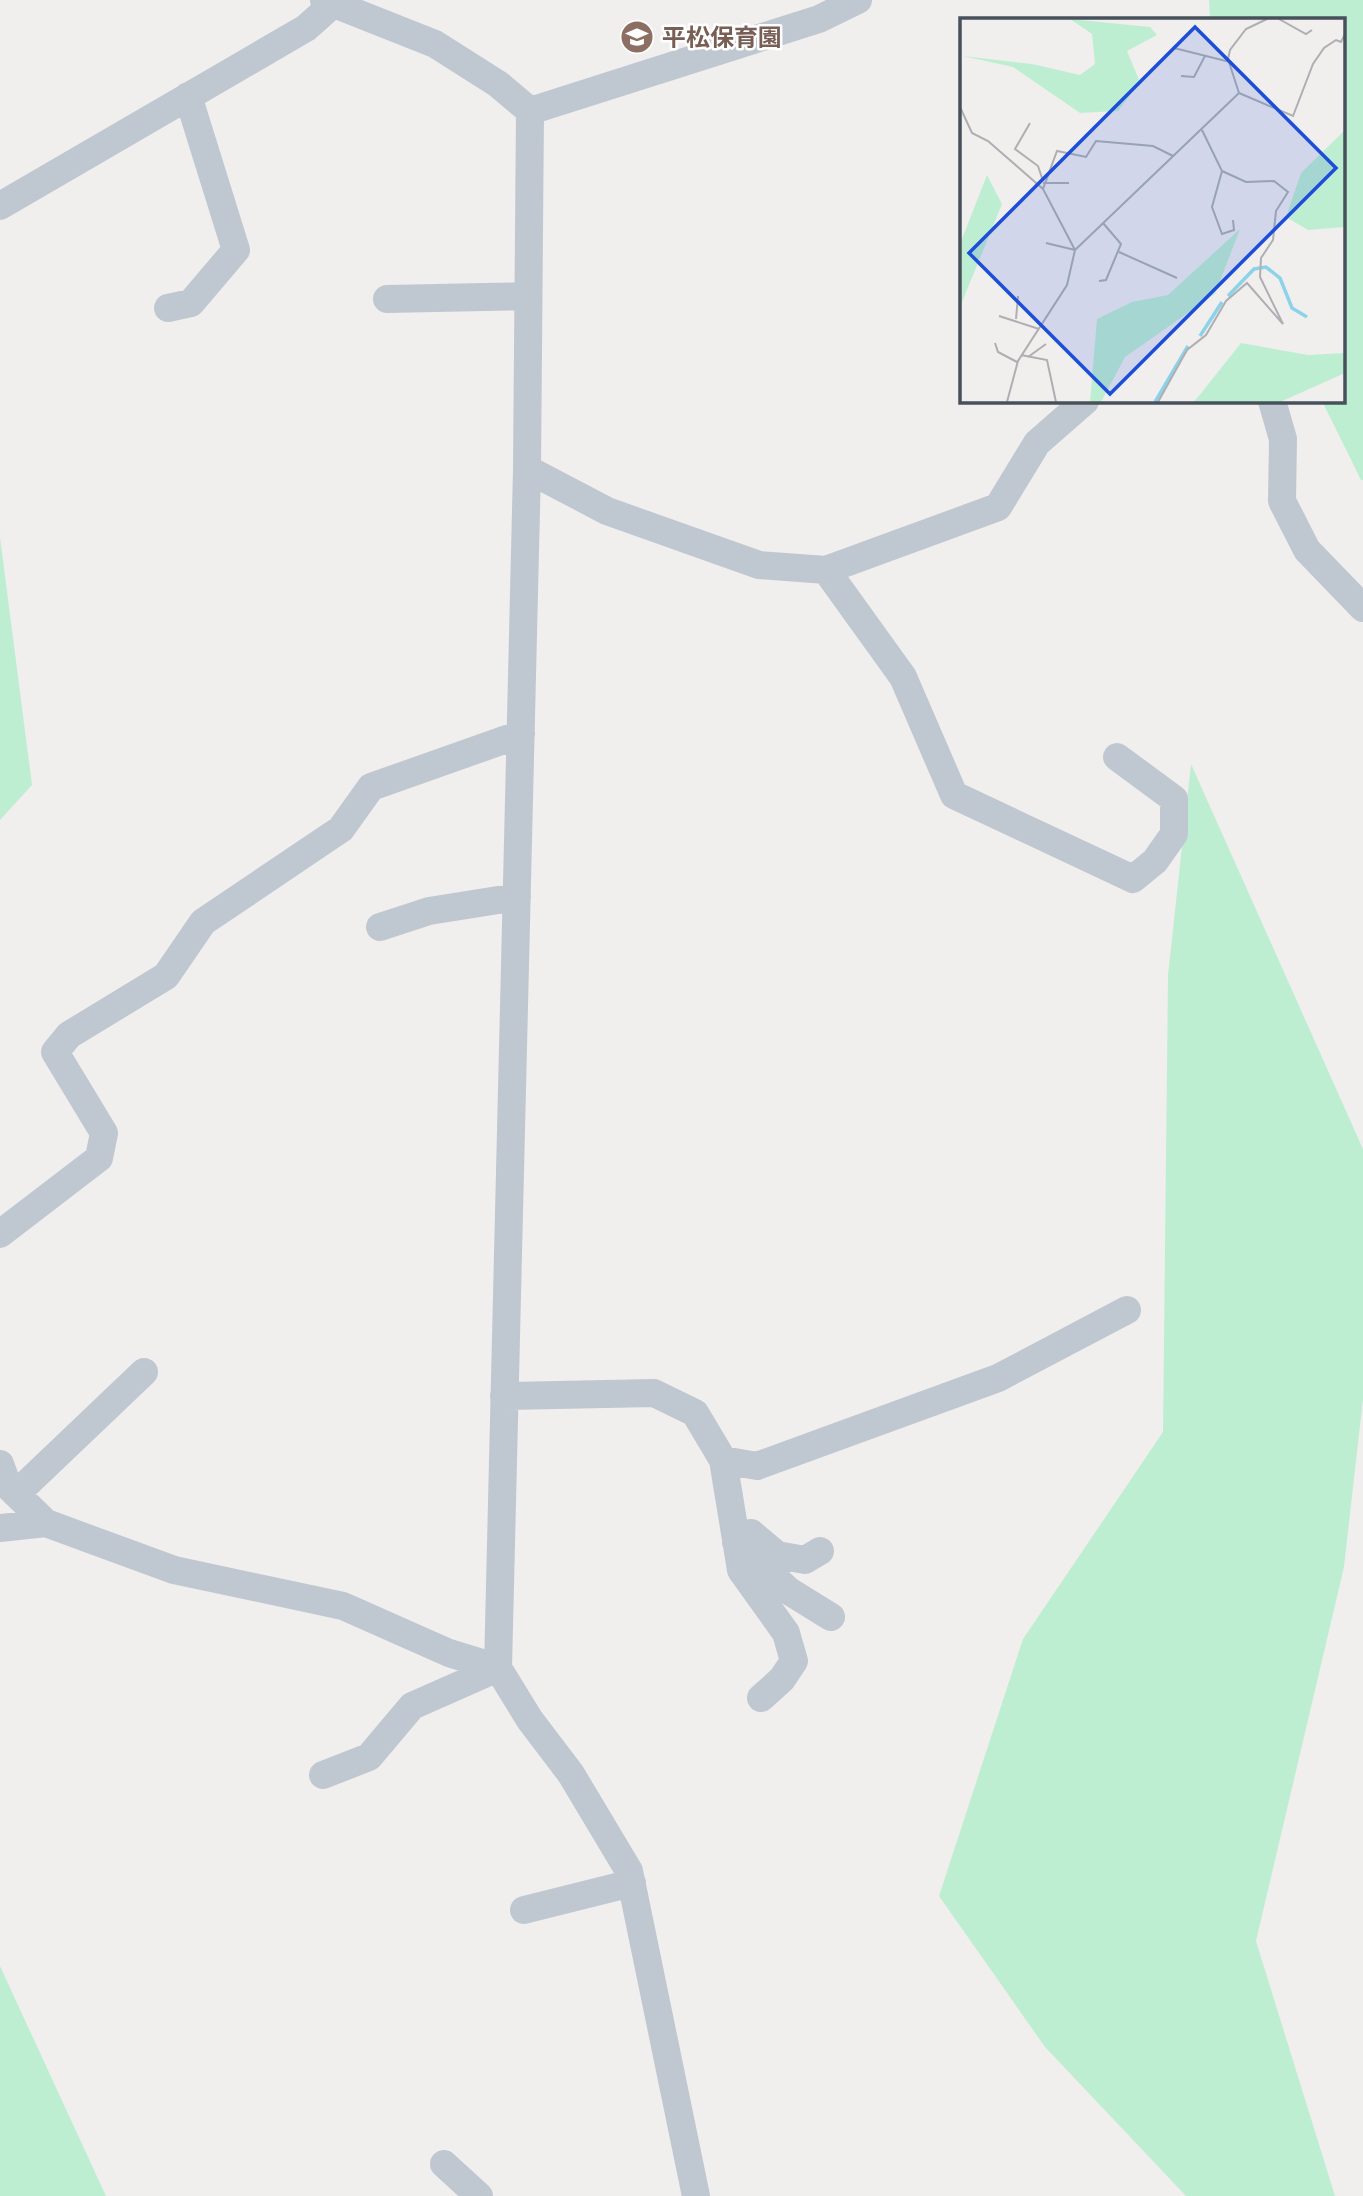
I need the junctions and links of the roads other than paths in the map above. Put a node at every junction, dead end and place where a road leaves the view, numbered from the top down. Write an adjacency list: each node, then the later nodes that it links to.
1 (858, 0): 4 (street)
2 (329, 2): 3 (street); 4 (street)
3 (188, 96): 5 (street); 8 (street)
4 (530, 111): 6 (street)
5 (0, 206)
6 (528, 296): 7 (street); 11 (street)
7 (387, 299)
8 (168, 308)
9 (1084, 402): 12 (street)
10 (1272, 402): 13 (street)
11 (527, 469): 12 (street); 14 (street)
12 (827, 570): 15 (street)
13 (1363, 608)
14 (521, 734): 16 (street); 18 (street)
15 (1117, 757)
16 (517, 897): 17 (street); 21 (street)
17 (380, 927)
18 (0, 1234)
19 (1128, 1310): 22 (street)
20 (144, 1373): 23 (street)
21 (504, 1396): 22 (street); 29 (street)
22 (723, 1461): 26 (street)
23 (6, 1481): 24 (street)
24 (46, 1523): 25 (street); 29 (street)
25 (0, 1528)
26 (734, 1530): 27 (street); 28 (street); 30 (street)
27 (820, 1551)
28 (831, 1617)
29 (498, 1668): 31 (street); 32 (street)
30 (761, 1698)
31 (323, 1775)
32 (632, 1883): 33 (street); 36 (street)
33 (524, 1910)
34 (444, 2164): 35 (street)
35 (479, 2196)
36 (696, 2196)

